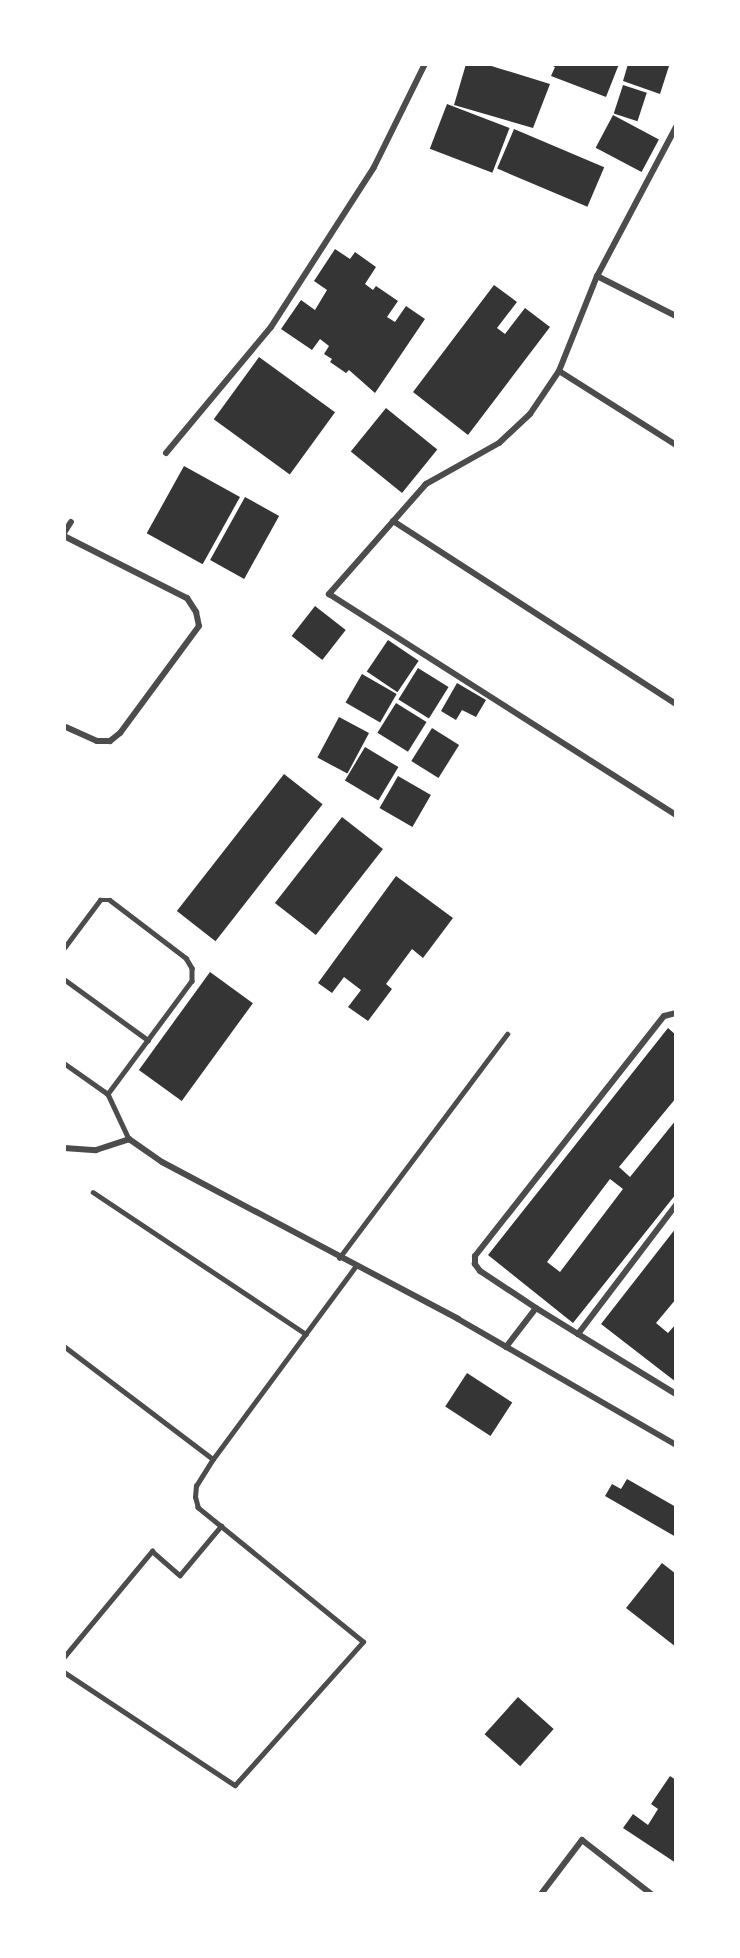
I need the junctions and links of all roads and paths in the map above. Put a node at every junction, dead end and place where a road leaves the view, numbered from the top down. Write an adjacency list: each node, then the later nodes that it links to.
1 (425, 64): 9 (street)
2 (675, 127): 3 (street)
3 (668, 145): 4 (street); 5 (street)
4 (675, 149)
5 (597, 276): 6 (street); 7 (street)
6 (675, 316)
7 (559, 370): 8 (street); 10 (street)
8 (675, 445)
9 (166, 453)
10 (393, 521): 13 (street); 15 (street)
11 (71, 522): 12 (street)
12 (64, 535): 14 (street)
13 (675, 704)
14 (64, 726)
15 (675, 814)
16 (64, 948): 20 (lane)
17 (64, 979): 20 (lane)
18 (675, 1013): 29 (street)
19 (507, 1034): 27 (lane)
20 (148, 1040): 22 (lane)
21 (64, 1063): 22 (lane)
22 (108, 1094): 23 (lane)
23 (129, 1139): 24 (street); 27 (street)
24 (64, 1148)
25 (93, 1192): 30 (lane)
26 (675, 1205): 31 (street)
27 (339, 1257): 28 (street)
28 (356, 1266): 30 (lane); 33 (street)
29 (536, 1308): 31 (street); 33 (street)
30 (306, 1334): 36 (lane)
31 (578, 1334): 34 (street)
32 (64, 1346): 36 (lane)
33 (506, 1347): 35 (street)
34 (675, 1394)
35 (675, 1445)
36 (213, 1459): 37 (lane)
37 (221, 1526): 38 (lane); 39 (lane)
38 (64, 1657)
39 (64, 1672)
40 (541, 1893): 41 (street)
41 (651, 1893)

